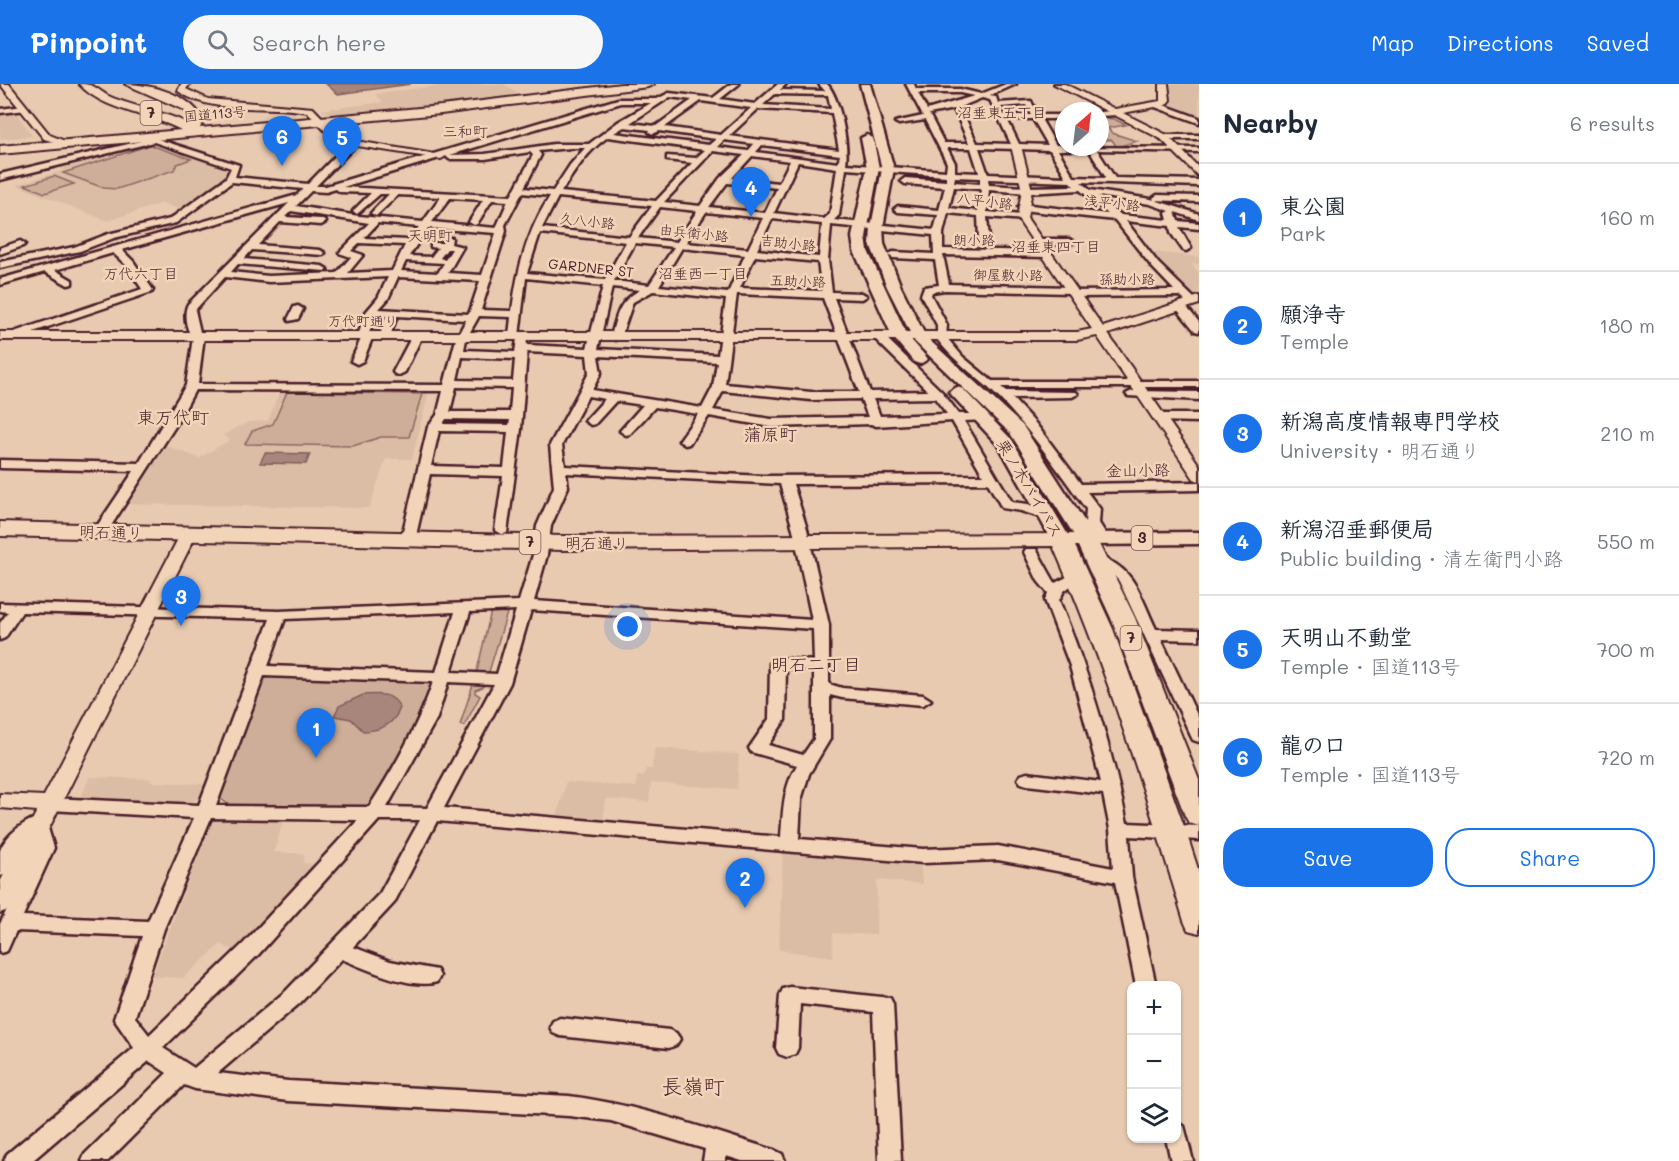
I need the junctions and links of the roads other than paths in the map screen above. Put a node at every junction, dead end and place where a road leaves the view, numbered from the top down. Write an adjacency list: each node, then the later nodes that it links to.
1 (4, 84): 26 (street)
2 (16, 84): 54 (street)
3 (131, 84): 28 (highway, 7)
4 (186, 84): 38 (street)
5 (648, 84): 38 (highway, 国道113号)
6 (735, 84): 21 (street)
7 (782, 84): 16 (street)
8 (823, 84): 17 (street)
9 (854, 84): 78 (main road, 栗ノ木バイパス)
10 (865, 84): 78 (main road, 栗ノ木バイパス)
11 (1012, 84): 18 (street)
12 (1058, 84): 30 (street)
13 (1164, 84): 23 (street)
14 (88, 87): 33 (highway, 7)
15 (912, 88): 18 (street); 32 (street)
16 (773, 92): 17 (street); 24 (street)
17 (831, 93): 29 (street)
18 (982, 96): 22 (street); 25 (street)
19 (699, 99): 20 (street); 21 (street); 44 (street)
20 (655, 101): 37 (street); 41 (street)
21 (714, 101): 24 (street)
22 (995, 105): 34 (street); 35 (street)
23 (1158, 105): 30 (street); 39 (street)
24 (756, 106): 29 (street); 51 (street)
25 (956, 106): 32 (street); 58 (street)
26 (24, 108): 27 (street); 54 (street)
27 (0, 111)
28 (194, 111): 42 (highway); 45 (highway)
29 (835, 111): 69 (street)
30 (1113, 112): 31 (street); 52 (street)
31 (1109, 113)
32 (926, 115): 40 (street); 57 (street)
33 (164, 116): 45 (highway, 7); 48 (highway)
34 (1000, 117): 35 (street); 60 (street)
35 (1036, 117): 36 (street); 62 (street)
36 (1055, 117)
37 (566, 118): 43 (street); 71 (street)
38 (321, 120): 42 (highway, 国道113号); 55 (street)
39 (1199, 121)
40 (899, 123)
41 (621, 124): 44 (street); 46 (street)
42 (258, 125): 45 (highway, 国道113号)
43 (559, 127)
44 (656, 129): 51 (street); 53 (street)
45 (193, 131): 49 (highway, 国道113号)
46 (606, 134): 53 (street); 59 (street)
47 (553, 135): 61 (street)
48 (134, 136): 49 (highway, 国道113号); 54 (highway, 国道113号)
49 (165, 137): 73 (street); 83 (street)
50 (1199, 137): 52 (street)
51 (722, 138): 56 (street); 65 (street)
52 (1164, 138): 66 (street)
53 (644, 140): 65 (street)
54 (62, 143): 67 (highway, 国道113号); 73 (street)
55 (353, 143): 71 (street); 92 (street)
56 (759, 143): 69 (street); 70 (street)
57 (941, 145): 58 (street); 79 (street)
58 (975, 145): 60 (street); 82 (street)
59 (589, 146): 61 (street); 99 (street)
60 (1016, 146): 62 (street); 89 (street)
61 (544, 147): 64 (street)
62 (1054, 147): 84 (street)
63 (1109, 148): 66 (street)
64 (531, 149): 71 (street); 100 (street)
65 (711, 149): 70 (street); 76 (street)
66 (1177, 149): 68 (street); 80 (street)
67 (0, 150)
68 (1199, 150)
69 (844, 153): 77 (street)
70 (748, 154): 75 (street); 85 (street)
71 (441, 156): 94 (street)
72 (1098, 156): 87 (street)
73 (75, 158): 81 (street)
74 (670, 158): 76 (street)
75 (794, 160): 77 (street); 91 (street)
76 (699, 161): 109 (street)
77 (843, 166): 78 (street); 124 (street)
78 (881, 168): 79 (street); 131 (main road, 栗ノ木バイパス)
79 (950, 174): 82 (street); 90 (street)
80 (1199, 174)
81 (0, 176)
82 (984, 177): 89 (street); 93 (street)
83 (230, 179): 92 (street); 134 (street)
84 (1071, 179): 87 (street); 89 (street); 96 (street)
85 (723, 180): 91 (street); 111 (street)
86 (905, 181): 90 (street)
87 (1115, 181): 88 (street); 106 (street)
88 (1199, 183)
89 (1026, 184): 93 (street); 96 (street); 116 (street)
90 (950, 185): 93 (street); 115 (street)
91 (783, 186): 119 (street)
92 (309, 188): 94 (street); 102 (street)
93 (985, 188): 117 (street)
94 (326, 189): 95 (street); 102 (street)
95 (355, 190): 97 (street); 108 (street)
96 (1081, 190): 106 (street); 121 (street)
97 (377, 192): 98 (street); 114 (street)
98 (395, 193): 101 (street); 120 (street)
99 (556, 193): 100 (street); 109 (street); 135 (street)
100 (516, 195): 103 (street); 133 (street)
101 (447, 196): 103 (street); 123 (street)
102 (300, 197): 110 (street); 138 (street)
103 (489, 198): 125 (street)
104 (1150, 198): 105 (street)
105 (1166, 198): 107 (street); 112 (street)
106 (1131, 199): 112 (street)
107 (1199, 199)
108 (342, 201)
109 (660, 204): 111 (street); 141 (street)
110 (289, 208): 118 (street); 122 (street)
111 (702, 208): 119 (street); 148 (street)
112 (1172, 208): 126 (street); 129 (street)
113 (898, 209): 115 (street, 八平小路)
114 (357, 211): 118 (street); 120 (street)
115 (944, 211): 117 (street, 八平小路); 137 (street)
116 (1022, 212): 117 (street, 八平小路); 121 (street, 浅平小路); 143 (street)
117 (983, 214): 139 (street)
118 (336, 215): 120 (street)
119 (768, 215): 124 (street); 153 (street)
120 (376, 216): 123 (street); 128 (street); 140 (street)
121 (1118, 217): 126 (street, 浅平小路); 182 (street)
122 (278, 219): 127 (street); 132 (street)
123 (426, 221): 125 (street); 128 (street); 130 (street); 145 (street)
124 (827, 221): 131 (street); 159 (street)
125 (474, 222): 133 (street)
126 (1172, 222): 129 (street, 浅平小路); 150 (street)
127 (329, 223)
128 (403, 223): 142 (street)
129 (1198, 224)
130 (443, 226): 133 (street); 147 (street)
131 (869, 226): 137 (street); 189 (main road, 栗ノ木バイパス); 200 (main road, 栗ノ木バイパス)
132 (269, 228): 136 (street); 149 (street)
133 (501, 228): 167 (street)
134 (143, 229): 138 (street); 163 (street)
135 (537, 230): 141 (street, 久八小路); 170 (street)
136 (311, 231)
137 (939, 233): 156 (street)
138 (159, 237): 151 (street)
139 (984, 239)
140 (357, 240): 142 (street); 171 (street)
141 (634, 240): 148 (street, 由兵衛小路); 175 (street)
142 (388, 242): 145 (street)
143 (1039, 242): 144 (street); 154 (street)
144 (1069, 242)
145 (411, 243): 158 (street)
146 (20, 244): 152 (street)
147 (440, 245): 161 (street); 162 (street)
148 (678, 245): 153 (street, 由兵衛小路); 177 (street)
149 (251, 247): 157 (street); 160 (street)
150 (1199, 248)
151 (116, 249): 165 (street); 191 (street)
152 (0, 251)
153 (751, 252): 159 (street, 吉助小路); 179 (street)
154 (1046, 254): 156 (street, 朗小路); 178 (street)
155 (893, 255): 156 (street, 朗小路)
156 (939, 255): 176 (street)
157 (315, 258): 164 (street); 166 (street)
158 (402, 258): 161 (street); 169 (street)
159 (823, 260): 180 (street)
160 (237, 261): 164 (street); 168 (street)
161 (433, 261): 162 (street)
162 (448, 264): 167 (street); 172 (street)
163 (0, 266)
164 (305, 267): 166 (street)
165 (47, 269): 173 (street); 174 (street)
166 (319, 273): 168 (street); 171 (street)
167 (488, 273): 172 (street); 186 (street)
168 (223, 274): 192 (street)
169 (395, 274): 171 (street); 172 (street); 183 (street)
170 (521, 275): 175 (street, GARDNER ST); 185 (street)
171 (340, 276)
172 (441, 276)
173 (0, 282)
174 (68, 282)
175 (608, 283): 177 (street, GARDNER ST); 201 (street)
176 (945, 287): 178 (street, 御屋敷小路); 190 (street)
177 (652, 288): 179 (street, GARDNER ST); 202 (street)
178 (1072, 292): 182 (street, 孫助小路); 188 (street)
179 (732, 294): 180 (street, 五助小路); 197 (street)
180 (828, 296): 181 (street, 五助小路); 198 (street)
181 (862, 296)
182 (1188, 300): 187 (street); 188 (street, 万代町通り)
183 (371, 312): 184 (street); 193 (street)
184 (393, 312): 186 (street); 194 (street)
185 (518, 314): 186 (street); 203 (street)
186 (474, 315): 196 (street)
187 (1199, 329)
188 (1099, 332): 190 (street, 万代町通り); 209 (street)
189 (918, 335): 190 (street, 万代町通り); 200 (street, 万代町通り); 256 (main road, 栗ノ木バイパス)
190 (940, 335): 210 (street)
191 (6, 336): 192 (street, 万代町通り)
192 (199, 336): 193 (street, 万代町通り); 214 (street)
193 (366, 336): 194 (street, 万代町通り); 207 (street)
194 (385, 336): 195 (street, 万代町通り)
195 (417, 336): 196 (street, 万代町通り); 208 (street)
196 (463, 336): 203 (street, 万代町通り); 205 (street)
197 (726, 336): 198 (street, 万代町通り); 202 (street, 万代町通り); 206 (street)
198 (843, 336): 199 (street, 万代町通り); 218 (street)
199 (878, 336): 200 (street, 万代町通り); 217 (street)
200 (900, 336): 226 (main road, 栗ノ木バイパス)
201 (592, 337): 202 (street, 万代町通り); 203 (street, 万代町通り); 204 (street)
202 (616, 337)
203 (519, 344): 204 (street); 205 (street); 213 (street)
204 (590, 351): 206 (street); 216 (street)
205 (458, 353): 212 (street)
206 (722, 359): 215 (street)
207 (357, 361)
208 (399, 372)
209 (1135, 383): 210 (street); 211 (street); 220 (street)
210 (990, 384): 219 (street)
211 (1199, 384)
212 (451, 386): 213 (street); 214 (street); 225 (street)
213 (518, 386): 232 (street)
214 (191, 387): 237 (street)
215 (719, 387): 218 (street); 224 (street)
216 (585, 392): 222 (street); 238 (street)
217 (938, 394): 218 (street); 229 (street)
218 (864, 395): 231 (street)
219 (1003, 395): 220 (street); 245 (street)
220 (1143, 396): 221 (street); 227 (street)
221 (1199, 396)
222 (613, 397): 223 (street); 230 (street)
223 (651, 404): 224 (street); 234 (street)
224 (705, 413): 231 (street); 235 (street)
225 (443, 415): 232 (street); 233 (street)
226 (983, 417): 229 (street); 246 (main road, 栗ノ木バイパス)
227 (1159, 418): 228 (street); 241 (street)
228 (1199, 418)
229 (957, 419): 231 (street); 242 (street)
230 (591, 421)
231 (876, 422)
232 (514, 423): 233 (street); 240 (street)
233 (434, 427): 239 (street)
234 (626, 431)
235 (685, 441)
236 (0, 465): 237 (street)
237 (140, 467): 249 (street)
238 (557, 469): 243 (street); 255 (street)
239 (424, 470): 240 (street); 252 (street)
240 (508, 472): 248 (street)
241 (1199, 476)
242 (994, 479): 243 (street); 246 (street)
243 (785, 480): 254 (street)
244 (1199, 486): 245 (street, 金山小路)
245 (1077, 488): 256 (street)
246 (1049, 516): 253 (main road, 栗ノ木バイパス)
247 (0, 529): 249 (highway, 明石通り / 7)
248 (502, 530)
249 (100, 532): 250 (highway, 明石通り / 7)
250 (188, 535): 252 (highway, 明石通り / 7); 264 (street)
251 (1199, 538): 256 (main road, 3)
252 (408, 540): 255 (highway, 明石通り / 7)
253 (1061, 540): 254 (highway, 明石通り / 7); 256 (highway, 明石通り / 7); 258 (highway, 栗ノ木バイパス / 7)
254 (802, 541): 255 (highway, 明石通り / 7); 266 (street)
255 (542, 543): 260 (street)
256 (1095, 546): 267 (street); 285 (highway, 栗ノ木バイパス / 7)
257 (1031, 552): 259 (street)
258 (1077, 576): 259 (street); 288 (highway, 栗ノ木バイパス / 7)
259 (1056, 592): 279 (street)
260 (525, 605): 263 (street); 266 (street); 273 (street)
261 (0, 607): 262 (street)
262 (18, 607): 264 (street); 268 (street)
263 (464, 608): 265 (street); 272 (street)
264 (149, 610): 265 (street); 281 (street)
265 (279, 615): 271 (street)
266 (821, 625): 270 (street)
267 (1152, 634): 269 (street); 276 (street)
268 (0, 635)
269 (1199, 635)
270 (820, 666): 274 (street); 277 (street)
271 (257, 671): 272 (street); 282 (street)
272 (443, 676): 273 (street); 284 (street)
273 (503, 679): 283 (street)
274 (821, 687): 275 (street); 277 (street)
275 (923, 700)
276 (1199, 735)
277 (807, 762): 289 (street)
278 (1027, 779): 279 (street)
279 (1111, 789): 287 (street)
280 (0, 801): 281 (street)
281 (50, 804): 282 (street); 286 (street)
282 (205, 812): 284 (street); 295 (street)
283 (434, 814): 284 (street); 289 (street); 297 (street)
284 (373, 815): 303 (street)
285 (1199, 816)
286 (39, 823): 290 (street); 292 (street); 294 (street)
287 (1119, 829): 288 (street); 291 (street)
288 (1185, 832): 293 (highway, 栗ノ木バイパス / 7)
289 (790, 846): 291 (street)
290 (0, 869)
291 (1123, 877): 299 (street)
292 (0, 904)
293 (1199, 921)
294 (11, 923): 295 (street); 296 (street)
295 (154, 929): 303 (street)
296 (0, 945)
297 (338, 950): 298 (street); 304 (street)
298 (430, 976)
299 (1145, 981)
300 (560, 1027): 301 (street)
301 (669, 1039)
302 (787, 1048): 310 (street)
303 (148, 1049): 304 (street); 307 (street)
304 (188, 1076): 306 (street); 308 (street)
305 (1178, 1143): 311 (street)
306 (715, 1152): 309 (street)
307 (15, 1161)
308 (93, 1161)
309 (774, 1161)
310 (890, 1161)
311 (1182, 1161)

